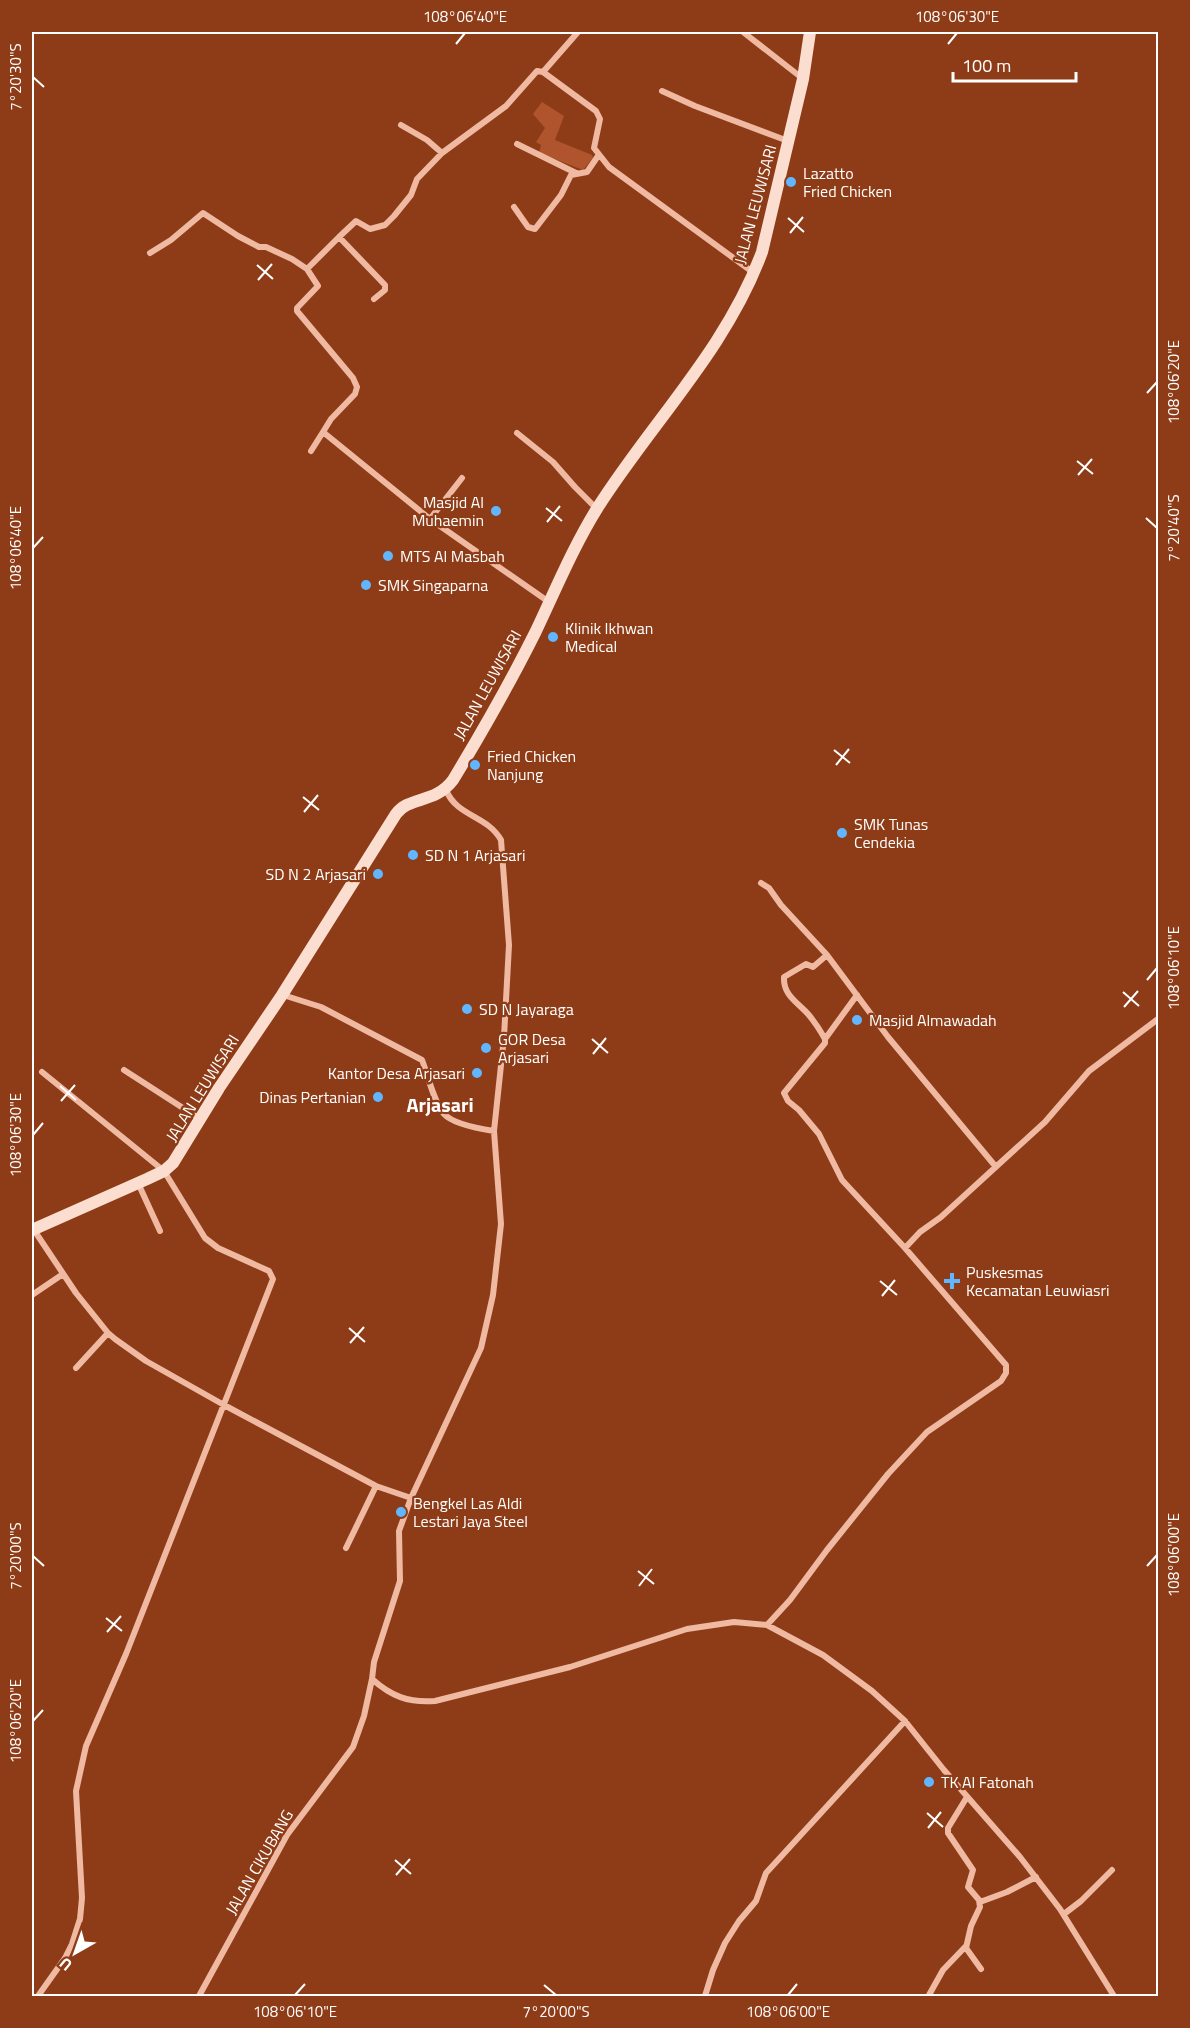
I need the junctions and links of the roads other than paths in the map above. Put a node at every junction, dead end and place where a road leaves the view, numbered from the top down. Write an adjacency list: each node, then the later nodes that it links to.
1 (578, 32): 4 (street)
2 (743, 32): 5 (street)
3 (810, 32): 5 (main road, JALAN LEUWISARI)
4 (543, 72): 10 (street); 11 (street)
5 (803, 79): 8 (main road, JALAN LEUWISARI)
6 (662, 92): 8 (street)
7 (401, 125): 10 (street)
8 (788, 141): 17 (main road, JALAN LEUWISARI)
9 (517, 144): 12 (street)
10 (442, 153): 14 (street)
11 (598, 156): 12 (street); 17 (street)
12 (576, 173): 13 (street)
13 (514, 207)
14 (339, 237): 16 (street); 18 (street)
15 (150, 253): 16 (street)
16 (307, 269): 19 (street)
17 (754, 273): 23 (main road, JALAN LEUWISARI)
18 (374, 299)
19 (323, 432): 21 (street); 24 (street)
20 (517, 433): 23 (street)
21 (311, 451)
22 (462, 478): 24 (street)
23 (597, 509): 25 (main road, JALAN LEUWISARI)
24 (430, 519): 25 (street)
25 (549, 602): 26 (main road, JALAN LEUWISARI)
26 (446, 789): 29 (main road, JALAN LEUWISARI); 36 (street, JALAN CIKUBANG)
27 (761, 883): 28 (street)
28 (827, 955): 30 (street); 32 (street)
29 (282, 995): 35 (main road, JALAN LEUWISARI); 36 (street)
30 (857, 995): 32 (street); 37 (street)
31 (1158, 1019): 37 (street)
32 (825, 1039): 42 (street)
33 (124, 1070): 35 (street)
34 (42, 1072): 38 (street)
35 (200, 1119): 38 (main road, JALAN LEUWISARI)
36 (494, 1131): 49 (street, JALAN CIKUBANG)
37 (996, 1167): 42 (street)
38 (164, 1171): 39 (main road, JALAN LEUWISARI); 47 (street)
39 (138, 1183): 40 (main road, JALAN LEUWISARI); 41 (street)
40 (32, 1229): 43 (street)
41 (160, 1231)
42 (905, 1248): 51 (street)
43 (63, 1274): 44 (street); 45 (street)
44 (32, 1295)
45 (108, 1333): 46 (street); 47 (street)
46 (76, 1368)
47 (225, 1405): 48 (street); 62 (street)
48 (376, 1486): 49 (street); 50 (street)
49 (411, 1498): 52 (street, JALAN CIKUBANG)
50 (346, 1548)
51 (767, 1625): 52 (street); 53 (street)
52 (372, 1679): 63 (street, JALAN CIKUBANG)
53 (905, 1721): 54 (street); 64 (street)
54 (967, 1797): 56 (street); 57 (street)
55 (1112, 1870): 58 (street)
56 (1036, 1877): 57 (street); 58 (street)
57 (980, 1902): 59 (street)
58 (1064, 1914): 65 (street)
59 (966, 1946): 60 (street); 61 (street)
60 (981, 1969)
61 (929, 1995)
62 (38, 1996)
63 (199, 1996)
64 (705, 1996)
65 (1114, 1996)

